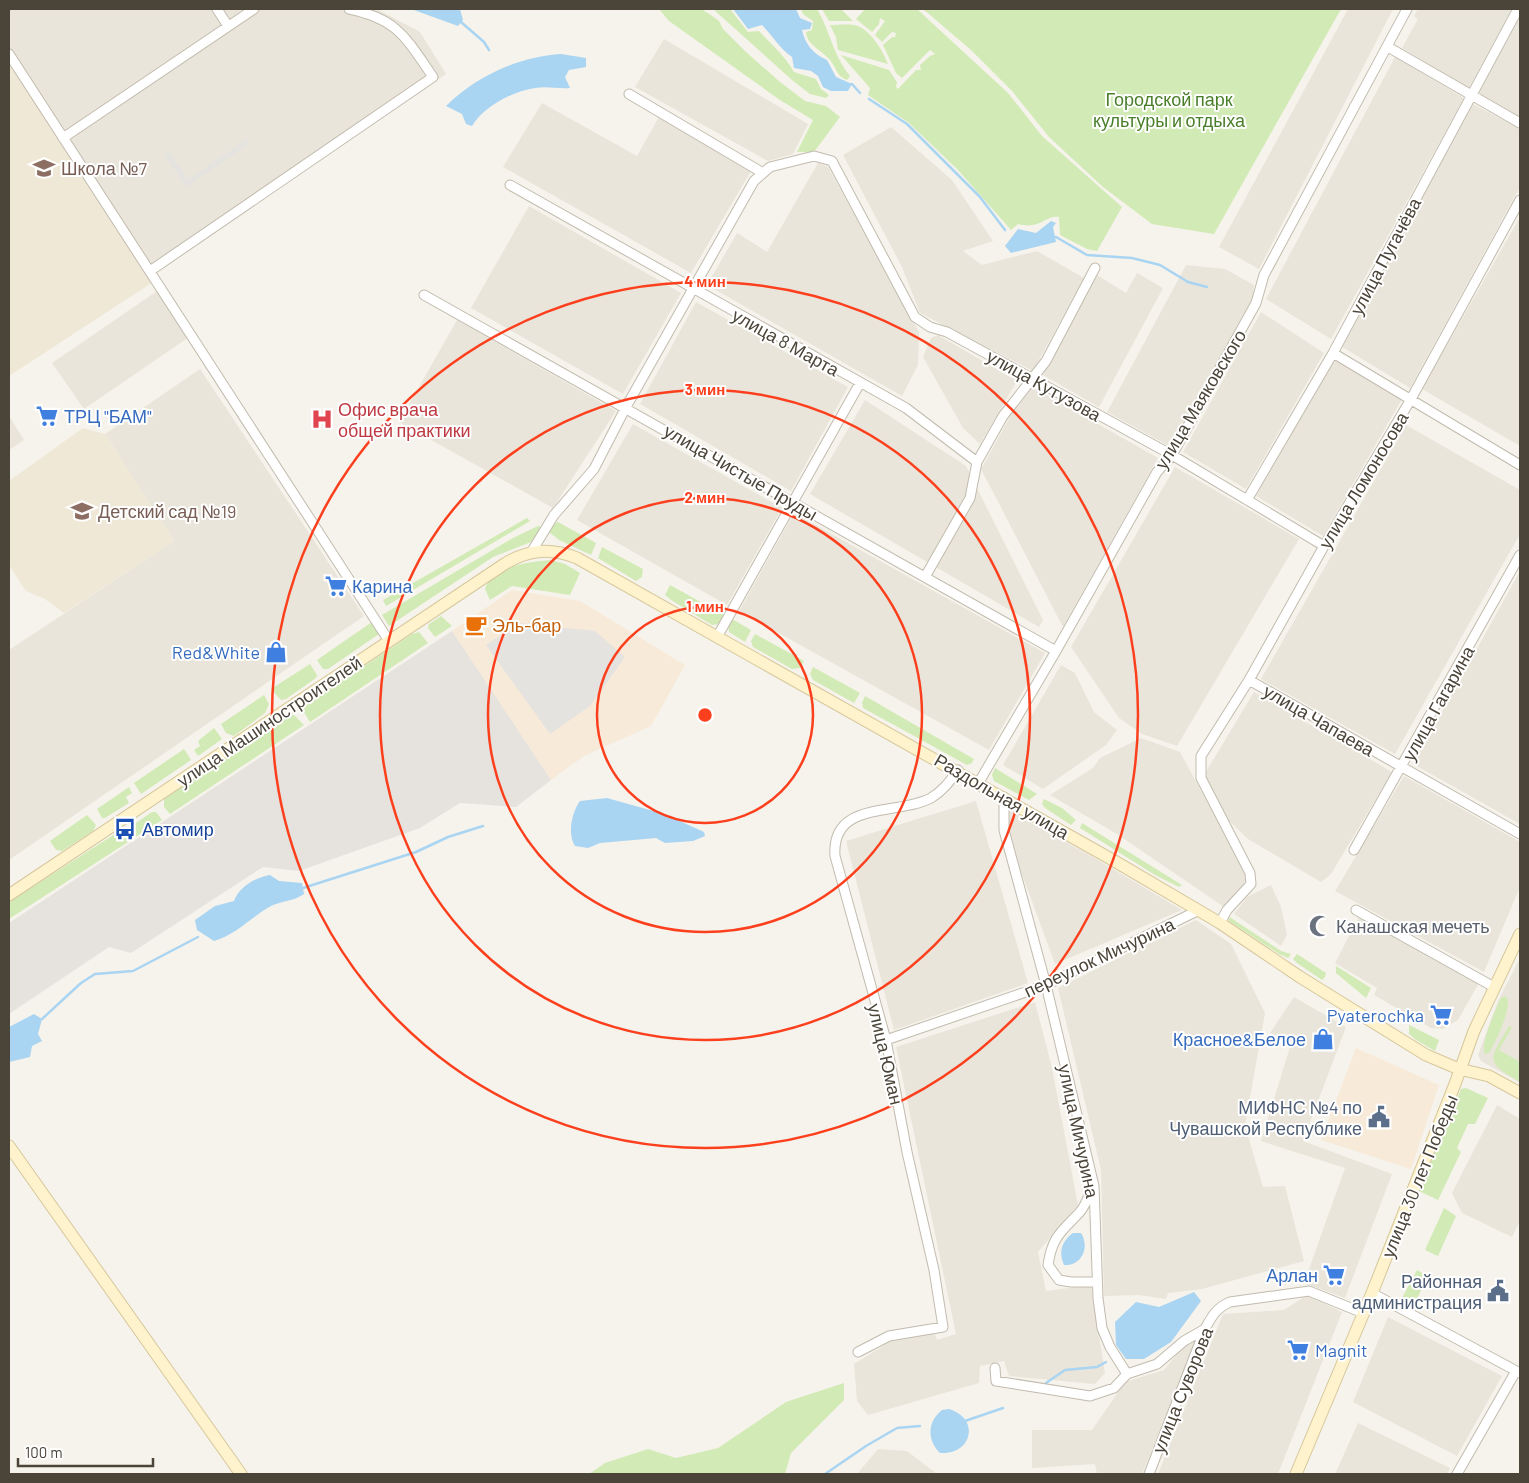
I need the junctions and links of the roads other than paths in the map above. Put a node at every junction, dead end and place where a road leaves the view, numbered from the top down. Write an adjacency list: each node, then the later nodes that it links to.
1 (217, 9): 6 (street)
2 (254, 9): 6 (street)
3 (349, 9): 17 (street)
4 (1407, 9): 7 (street, улица Маяковского)
5 (1518, 9): 10 (street, улица Пугачёва)
6 (228, 26): 12 (street)
7 (1388, 47): 10 (street); 25 (street, улица Маяковского)
8 (9, 54): 12 (street)
9 (629, 94): 13 (street)
10 (1470, 96): 11 (street); 20 (street, улица Пугачёва)
11 (1520, 123)
12 (63, 138): 17 (street)
13 (764, 173): 18 (street); 21 (street, улица Кутузова)
14 (510, 185): 18 (street, улица 8 Марта)
15 (1520, 200): 23 (street, улица Ломоносова)
16 (1095, 268): 21 (street)
17 (150, 271): 35 (street)
18 (692, 290): 22 (street, улица 8 Марта); 24 (street)
19 (424, 295): 24 (street, улица Чистые Пруды)
20 (1333, 353): 23 (street); 28 (street, улица Пугачёва)
21 (1032, 378): 25 (street, улица Кутузова); 26 (street)
22 (860, 383): 26 (street, улица 8 Марта); 29 (street)
23 (1411, 399): 27 (street); 30 (street, улица Ломоносова)
24 (626, 407): 29 (street, улица Чистые Пруды); 31 (street)
25 (1172, 455): 28 (street, улица Кутузова); 36 (street, улица Маяковского)
26 (977, 462): 33 (street)
27 (1520, 465)
28 (1248, 500): 30 (street, улица Кутузова)
29 (794, 503): 33 (street, улица Чистые Пруды); 34 (street)
30 (1324, 546): 37 (street, улица Ломоносова)
31 (532, 552): 34 (street, Раздольная улица); 35 (street, улица Машиностроителей)
32 (1520, 555): 38 (street, улица Гагарина)
33 (925, 577): 36 (street, улица Чистые Пруды)
34 (717, 637): 39 (street, Раздольная улица)
35 (389, 641): 44 (street, улица Машиностроителей)
36 (1056, 651): 40 (street, улица Маяковского)
37 (1249, 680): 38 (street, улица Чапаева); 47 (street, улица Ломоносова)
38 (1402, 768): 42 (street, улица Чапаева); 43 (street, улица Гагарина)
39 (958, 770): 40 (street, Раздольная улица); 51 (street, улица Юман)
40 (979, 782): 41 (street, Раздольная улица)
41 (1004, 797): 45 (street, Раздольная улица); 49 (street, улица Мичурина)
42 (1520, 834)
43 (1354, 850)
44 (9, 894)
45 (1199, 910): 47 (street, Раздольная улица); 49 (street, переулок Мичурина)
46 (1356, 910): 50 (street)
47 (1220, 923): 52 (street, Раздольная улица)
48 (1520, 936): 50 (street, улица 30 лет Победы)
49 (1046, 986): 51 (street, переулок Мичурина); 55 (street, улица Мичурина)
50 (1494, 987): 52 (street, улица 30 лет Победы)
51 (886, 1040): 60 (street, улица Юман)
52 (1459, 1068): 53 (street, Раздольная улица); 57 (street, улица 30 лет Победы)
53 (1520, 1093)
54 (9, 1146): 64 (street)
55 (1094, 1186): 56 (street, улица Мичурина); 56 (street)
56 (1097, 1282): 63 (street, улица Мичурина)
57 (1372, 1293): 58 (street, улица 30 лет Победы); 62 (street)
58 (1363, 1313): 59 (street, улица Суворова); 66 (street, улица 30 лет Победы)
59 (1205, 1329): 63 (street); 65 (street, улица Суворова)
60 (858, 1352)
61 (994, 1368): 63 (street)
62 (1518, 1372): 67 (street)
63 (1127, 1374)
64 (241, 1474)
65 (1149, 1474)
66 (1296, 1474)
67 (1457, 1474)

